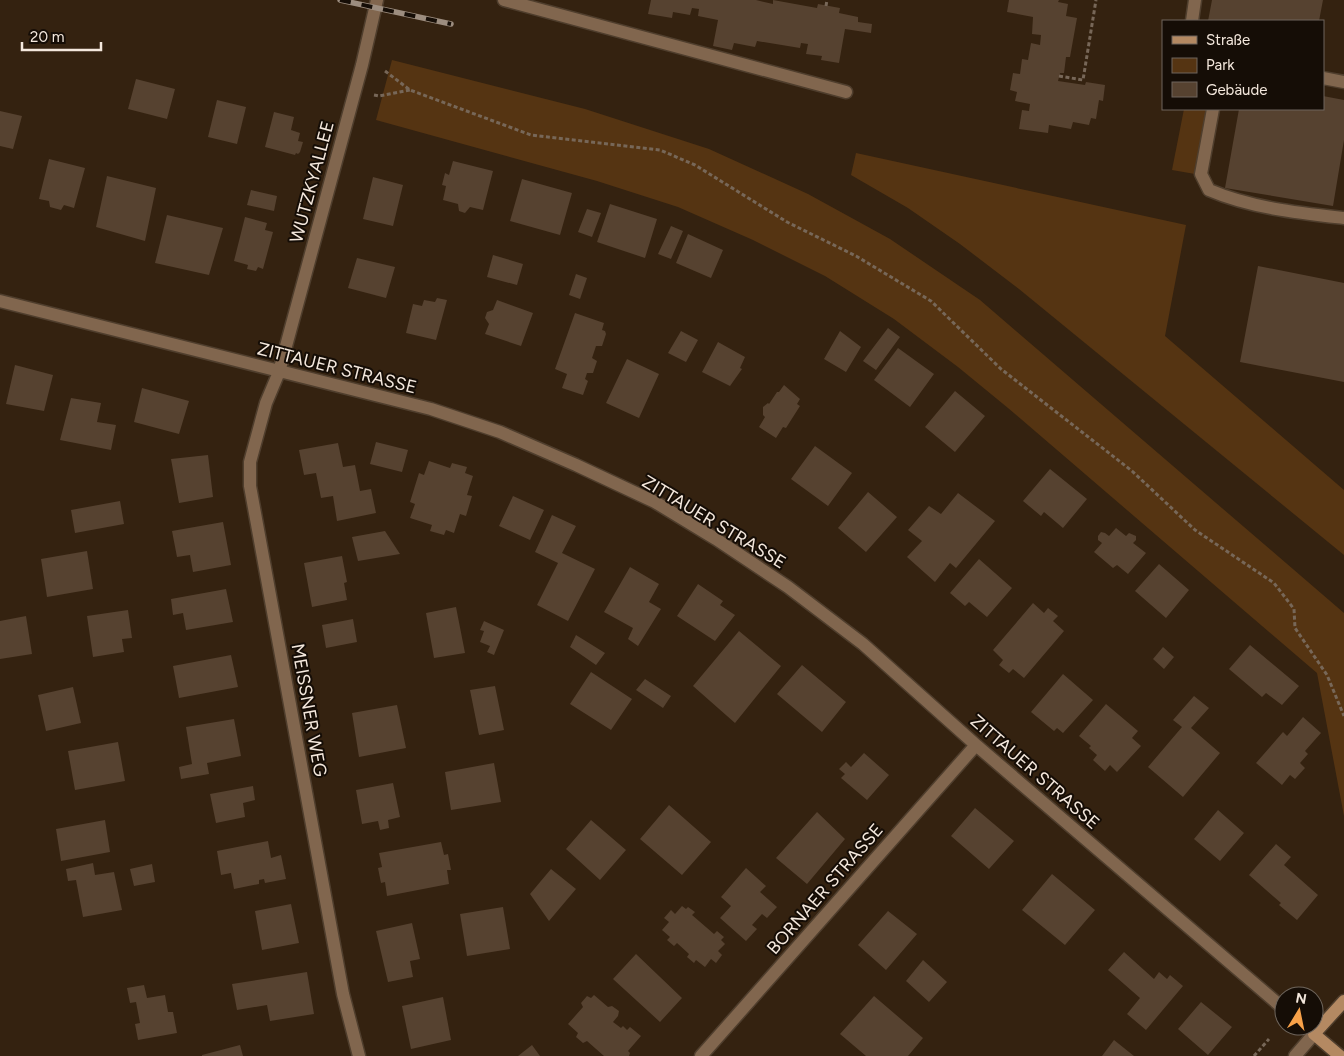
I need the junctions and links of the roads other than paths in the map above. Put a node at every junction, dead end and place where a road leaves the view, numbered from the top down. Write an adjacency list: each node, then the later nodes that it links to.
1 (377, 0): 11 (street, WUTZKYALLEE)
2 (504, 0): 7 (street)
3 (1195, 0): 4 (street)
4 (1192, 20)
5 (1324, 78): 6 (street)
6 (1344, 82)
7 (846, 92)
8 (1213, 110): 9 (street)
9 (1344, 218)
10 (0, 301): 11 (street, ZITTAUER STRASSE)
11 (280, 372): 12 (street, ZITTAUER STRASSE); 18 (street, MEISSNER WEG)
12 (976, 746): 13 (street, ZITTAUER STRASSE); 19 (street, BORNAER STRASSE)
13 (1274, 1000)
14 (1344, 1001): 15 (street)
15 (1324, 1018)
16 (1306, 1036): 20 (street)
17 (1316, 1036): 21 (street)
18 (359, 1056)
19 (701, 1056)
20 (1295, 1056)
21 (1340, 1056)

